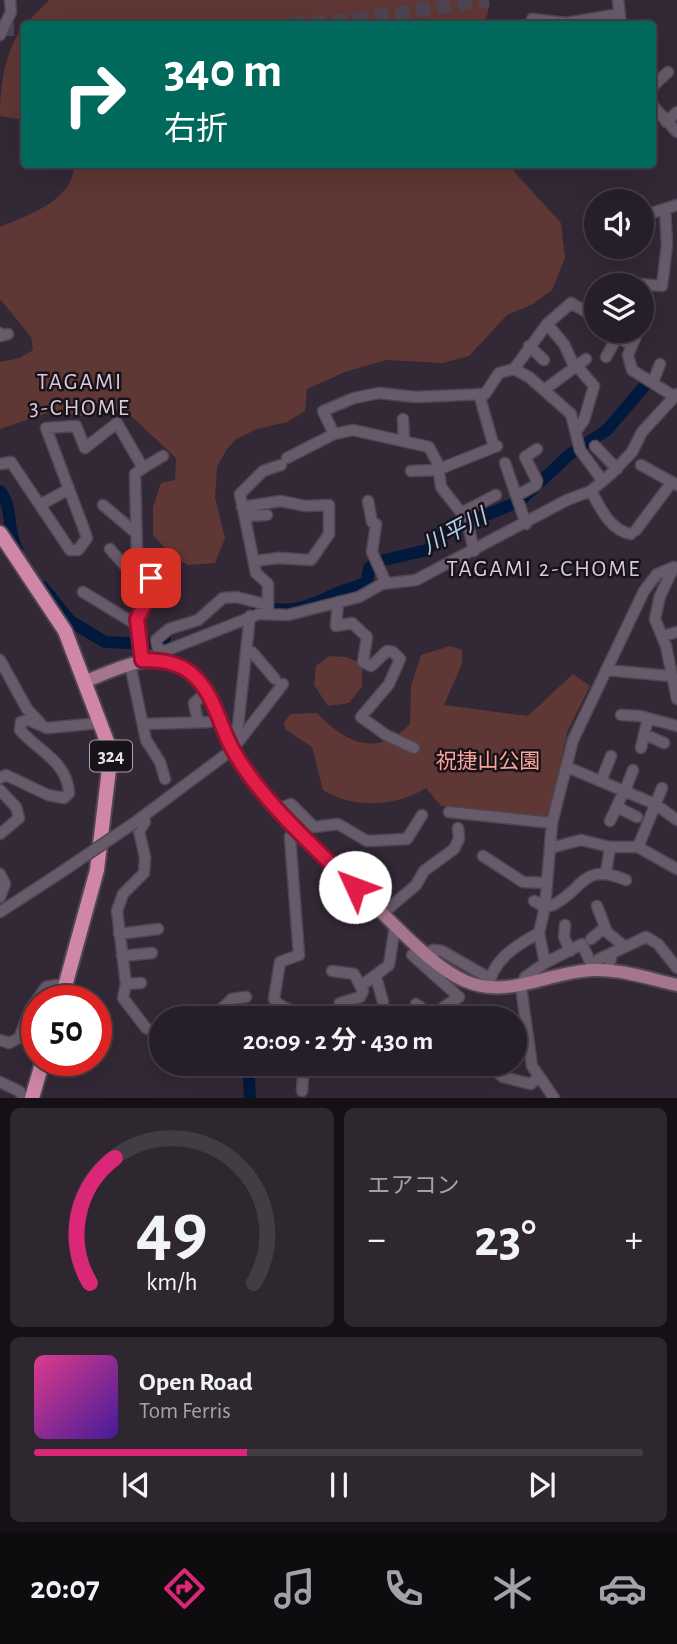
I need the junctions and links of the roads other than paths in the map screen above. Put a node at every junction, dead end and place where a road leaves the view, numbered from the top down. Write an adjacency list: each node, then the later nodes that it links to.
1 (10, 0): 3 (street)
2 (618, 0): 5 (street)
3 (2, 19): 8 (street)
4 (532, 19): 6 (street)
5 (620, 19): 7 (street)
6 (549, 21)
7 (593, 21)
8 (0, 35)
9 (668, 72): 10 (street)
10 (656, 83)
11 (677, 112): 12 (street)
12 (660, 120): 13 (street)
13 (677, 131)
14 (677, 205): 15 (street)
15 (665, 209): 16 (street); 17 (street)
16 (654, 212)
17 (654, 284)
18 (584, 310): 19 (street)
19 (547, 324): 23 (street); 28 (street)
20 (612, 343): 24 (street)
21 (629, 343): 22 (street)
22 (632, 345): 30 (street)
23 (529, 346): 26 (street); 29 (street)
24 (606, 357)
25 (586, 359): 28 (street)
26 (544, 360)
27 (660, 364): 30 (street)
28 (575, 366): 31 (street); 35 (street)
29 (514, 369): 31 (street); 32 (street)
30 (653, 382): 33 (street)
31 (544, 390): 35 (street)
32 (479, 394): 36 (street); 46 (street)
33 (676, 395): 45 (street)
34 (403, 419): 37 (street)
35 (577, 430): 48 (street)
36 (334, 434): 37 (street); 57 (street)
37 (404, 440): 46 (street)
38 (599, 447): 45 (street)
39 (537, 449): 53 (street)
40 (163, 456): 44 (street)
41 (505, 463): 53 (street)
42 (0, 464): 55 (street)
43 (641, 465): 49 (street)
44 (143, 468): 50 (street); 62 (street)
45 (617, 469): 48 (street)
46 (437, 470): 47 (street); 59 (street)
47 (411, 471)
48 (602, 480): 51 (street)
49 (675, 483): 51 (street)
50 (69, 489): 55 (street); 55 (street)
51 (591, 491): 60 (street)
52 (496, 495): 59 (street)
53 (519, 500): 60 (street)
54 (368, 501): 68 (street)
55 (40, 505)
56 (103, 505): 62 (street)
57 (244, 512): 58 (street); 65 (street); 65 (street)
58 (267, 515)
59 (466, 519): 64 (street)
60 (526, 524): 64 (street)
61 (0, 533): 82 (highway, 324)
62 (136, 533): 67 (street)
63 (110, 549): 67 (street)
64 (474, 551): 68 (street)
65 (255, 561): 71 (street)
66 (675, 566): 75 (street); 80 (street)
67 (151, 578): 73 (street)
68 (386, 583): 70 (street)
69 (83, 592): 73 (street)
70 (338, 602): 71 (street); 96 (street)
71 (268, 609): 72 (street); 77 (street)
72 (250, 616): 76 (street); 77 (street)
73 (137, 625): 79 (street)
74 (677, 632): 75 (street)
75 (662, 636): 81 (street)
76 (247, 650): 95 (street); 95 (street)
77 (159, 653): 79 (street)
78 (0, 660): 92 (street)
79 (136, 662): 82 (main road); 83 (main road); 90 (street)
80 (606, 670): 81 (street); 99 (street)
81 (673, 679): 84 (street)
82 (86, 681): 89 (highway, 324)
83 (207, 692): 87 (street); 95 (main road)
84 (677, 699)
85 (621, 715): 86 (street)
86 (648, 718): 91 (street); 93 (street)
87 (198, 722): 88 (street); 90 (street)
88 (209, 722)
89 (100, 723): 92 (street); 158 (highway, 324)
90 (145, 724): 102 (street)
91 (677, 726)
92 (43, 727): 101 (street)
93 (644, 734): 94 (street); 97 (street)
94 (664, 743)
95 (231, 746): 109 (main road); 113 (street)
96 (414, 748)
97 (641, 748)
98 (611, 756): 103 (street)
99 (567, 766): 103 (street); 116 (street)
100 (633, 770): 106 (street)
101 (0, 778)
102 (165, 779)
103 (601, 781): 106 (street)
104 (662, 788): 107 (street)
105 (0, 790): 119 (street)
106 (624, 791): 107 (street); 108 (street)
107 (655, 804): 114 (street); 121 (street)
108 (617, 807): 112 (street); 115 (street)
109 (278, 809): 111 (street); 117 (main road)
110 (449, 812): 116 (street)
111 (422, 816)
112 (637, 817)
113 (138, 820): 133 (street, bridge); 140 (street)
114 (677, 820)
115 (611, 821)
116 (552, 824): 122 (street)
117 (295, 828): 134 (main road); 165 (street)
118 (458, 828): 134 (street)
119 (0, 834)
120 (610, 847): 121 (street); 122 (street); 125 (street)
121 (638, 847): 124 (street)
122 (550, 848): 128 (street)
123 (483, 856): 128 (street)
124 (677, 869)
125 (606, 873): 127 (street); 131 (street)
126 (0, 874): 129 (street)
127 (626, 880)
128 (547, 883): 131 (street)
129 (0, 897)
130 (534, 901): 131 (street)
131 (545, 906): 139 (street)
132 (597, 906): 137 (street)
133 (0, 912)
134 (383, 913): 136 (main road)
135 (565, 925): 144 (street)
136 (395, 926): 143 (main road); 153 (street)
137 (604, 928): 141 (street); 142 (street)
138 (158, 929): 140 (street)
139 (539, 933): 148 (street); 155 (street)
140 (119, 934): 147 (street)
141 (591, 939)
142 (624, 946): 146 (street); 150 (street)
143 (423, 951): 155 (main road); 163 (street)
144 (570, 951): 148 (street); 149 (street)
145 (152, 953): 147 (street)
146 (612, 953): 149 (street); 152 (street)
147 (122, 956): 157 (street)
148 (545, 963): 160 (street)
149 (596, 965): 152 (main road); 160 (main road)
150 (677, 968)
151 (332, 971): 159 (street)
152 (608, 971): 156 (main road)
153 (376, 977): 159 (street); 162 (street)
154 (141, 983): 157 (street)
155 (489, 983): 160 (main road)
156 (676, 983)
157 (126, 984): 167 (street)
158 (65, 985)
159 (360, 986): 166 (street)
160 (521, 987): 173 (street)
161 (246, 997): 164 (street)
162 (383, 1002)
163 (416, 1004)
164 (225, 1006)
165 (278, 1006)
166 (340, 1006)
167 (149, 1029)
168 (21, 1032): 169 (street)
169 (0, 1040)
170 (38, 1076): 177 (highway)
171 (303, 1076): 175 (street)
172 (504, 1076): 173 (street)
173 (539, 1076): 178 (street)
174 (0, 1082): 176 (street)
175 (302, 1091)
176 (24, 1098)
177 (32, 1098)
178 (554, 1098)

